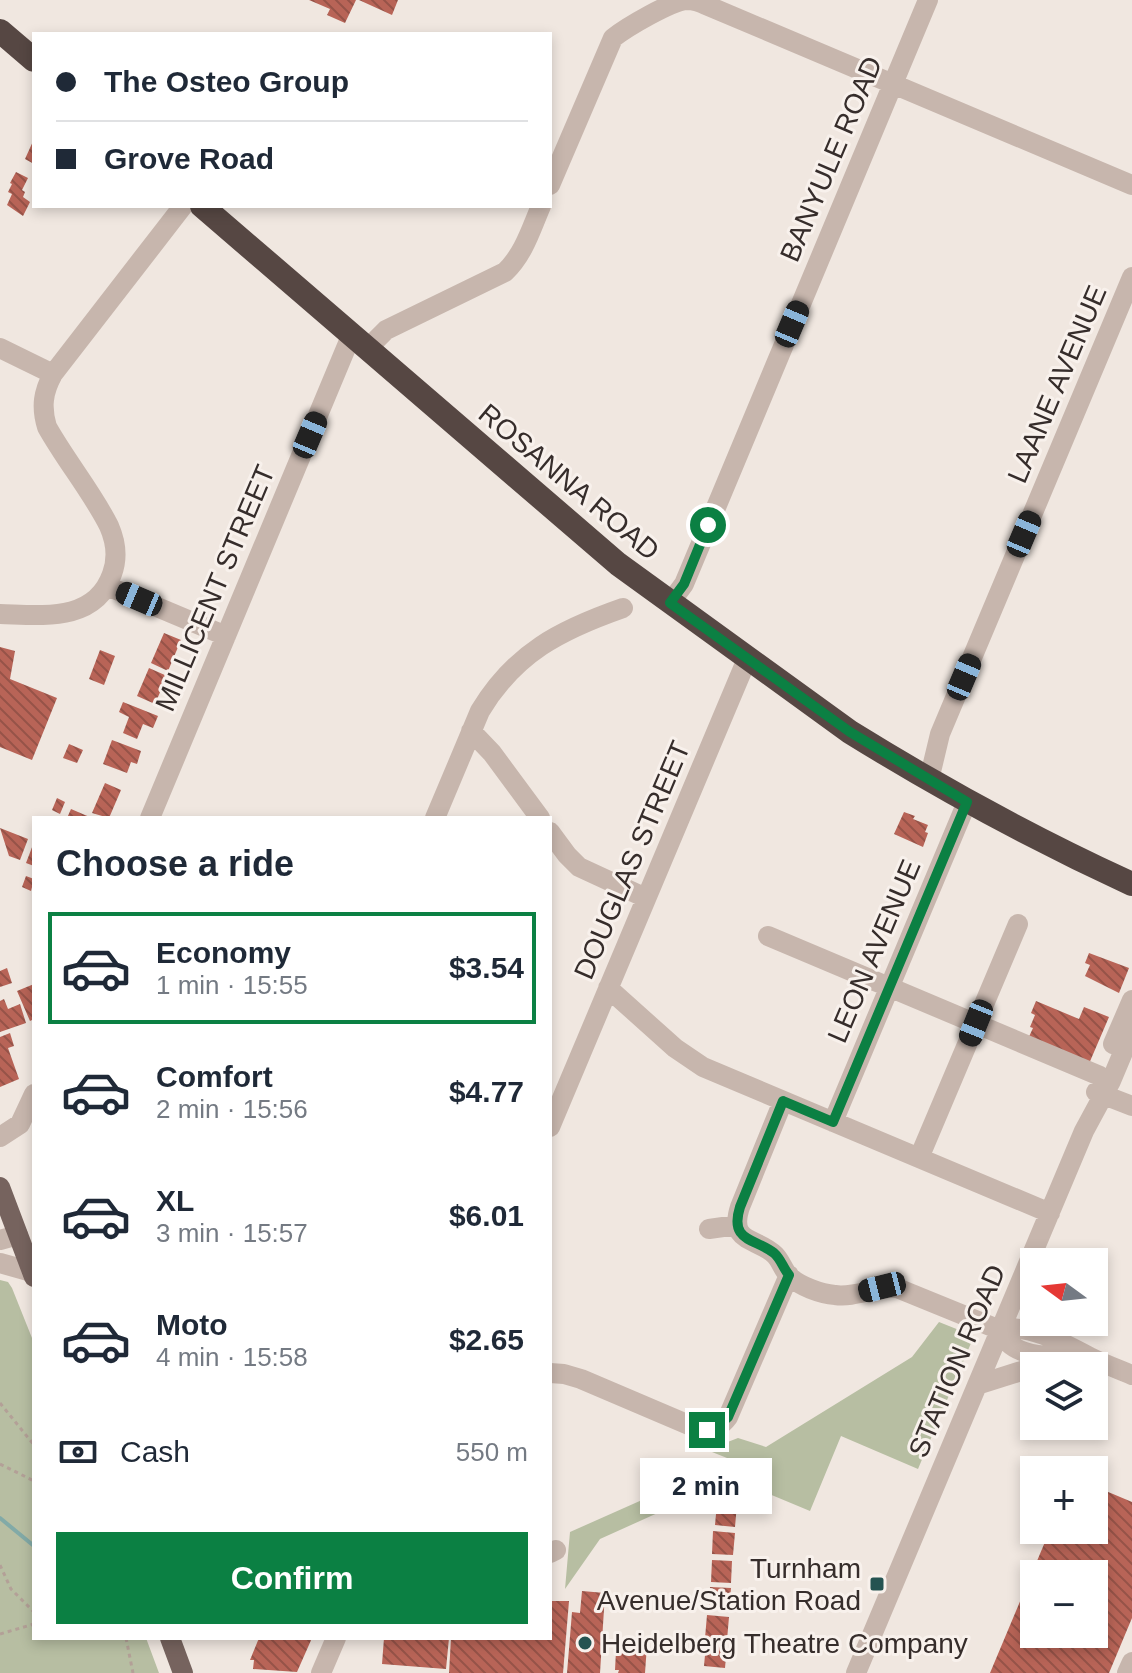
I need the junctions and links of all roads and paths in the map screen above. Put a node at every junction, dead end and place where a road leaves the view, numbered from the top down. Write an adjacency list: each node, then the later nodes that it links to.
1 (928, 0): 4 (street, BANYULE ROAD)
2 (0, 31): 3 (highway)
3 (32, 58)
4 (893, 84): 5 (street); 6 (street); 15 (street, BANYULE ROAD)
5 (552, 180)
6 (1132, 185)
7 (181, 208): 13 (street)
8 (204, 208): 11 (highway, ROSANNA ROAD)
9 (540, 208): 11 (street)
10 (1132, 277): 21 (street, LAANE AVENUE)
11 (359, 342): 15 (highway, ROSANNA ROAD); 18 (street, MILLICENT STREET)
12 (0, 348): 13 (street)
13 (53, 374): 14 (street)
14 (107, 586): 17 (street); 18 (street)
15 (670, 603): 19 (highway, ROSANNA ROAD)
16 (623, 608): 20 (street)
17 (0, 614)
18 (226, 636): 23 (street, MILLICENT STREET)
19 (747, 659): 21 (highway, ROSANNA ROAD); 28 (street, DOUGLAS STREET)
20 (471, 731): 24 (street); 25 (street)
21 (921, 775): 22 (highway, ROSANNA ROAD)
22 (967, 802): 27 (highway, ROSANNA ROAD); 31 (street, LEON AVENUE)
23 (151, 816)
24 (436, 816)
25 (539, 816)
26 (552, 835): 28 (street)
27 (1132, 884)
28 (646, 898): 32 (street, DOUGLAS STREET)
29 (1018, 924): 34 (street)
30 (768, 936): 31 (street)
31 (889, 986): 34 (street); 42 (street, LEON AVENUE)
32 (608, 988): 38 (street); 41 (street, DOUGLAS STREET)
33 (1132, 1000): 36 (street)
34 (976, 1023): 36 (street); 45 (street)
35 (1132, 1031): 36 (street, STATION ROAD)
36 (1100, 1087): 39 (street); 47 (street, STATION ROAD)
37 (32, 1099): 40 (street)
38 (783, 1101): 42 (street); 48 (street)
39 (1132, 1106)
40 (26, 1114): 43 (street); 44 (street)
41 (552, 1122)
42 (833, 1122): 45 (street)
43 (0, 1124)
44 (0, 1137)
45 (919, 1158): 47 (street)
46 (0, 1187): 50 (main road)
47 (1050, 1213): 55 (street, STATION ROAD)
48 (737, 1225): 49 (street); 54 (street)
49 (709, 1229)
50 (9, 1237): 52 (main road)
51 (0, 1263): 53 (street)
52 (32, 1272)
53 (32, 1274)
54 (789, 1275): 55 (street); 60 (street)
55 (1000, 1330): 56 (street); 57 (street); 62 (street, STATION ROAD)
56 (1029, 1352)
57 (1082, 1352)
58 (1108, 1365): 61 (street)
59 (1020, 1371): 62 (street)
60 (552, 1373)
61 (1132, 1375)
62 (977, 1385): 75 (street, STATION ROAD)
63 (0, 1403): 64 (path)
64 (32, 1442)
65 (0, 1464): 66 (path)
66 (32, 1480)
67 (0, 1565): 68 (path)
68 (32, 1610)
69 (32, 1625): 70 (path)
70 (0, 1634)
71 (126, 1640): 76 (path)
72 (171, 1640): 77 (main road)
73 (335, 1640): 78 (street)
74 (1132, 1662): 79 (street)
75 (857, 1672)
76 (133, 1673)
77 (183, 1673)
78 (321, 1673)
79 (1127, 1673)

